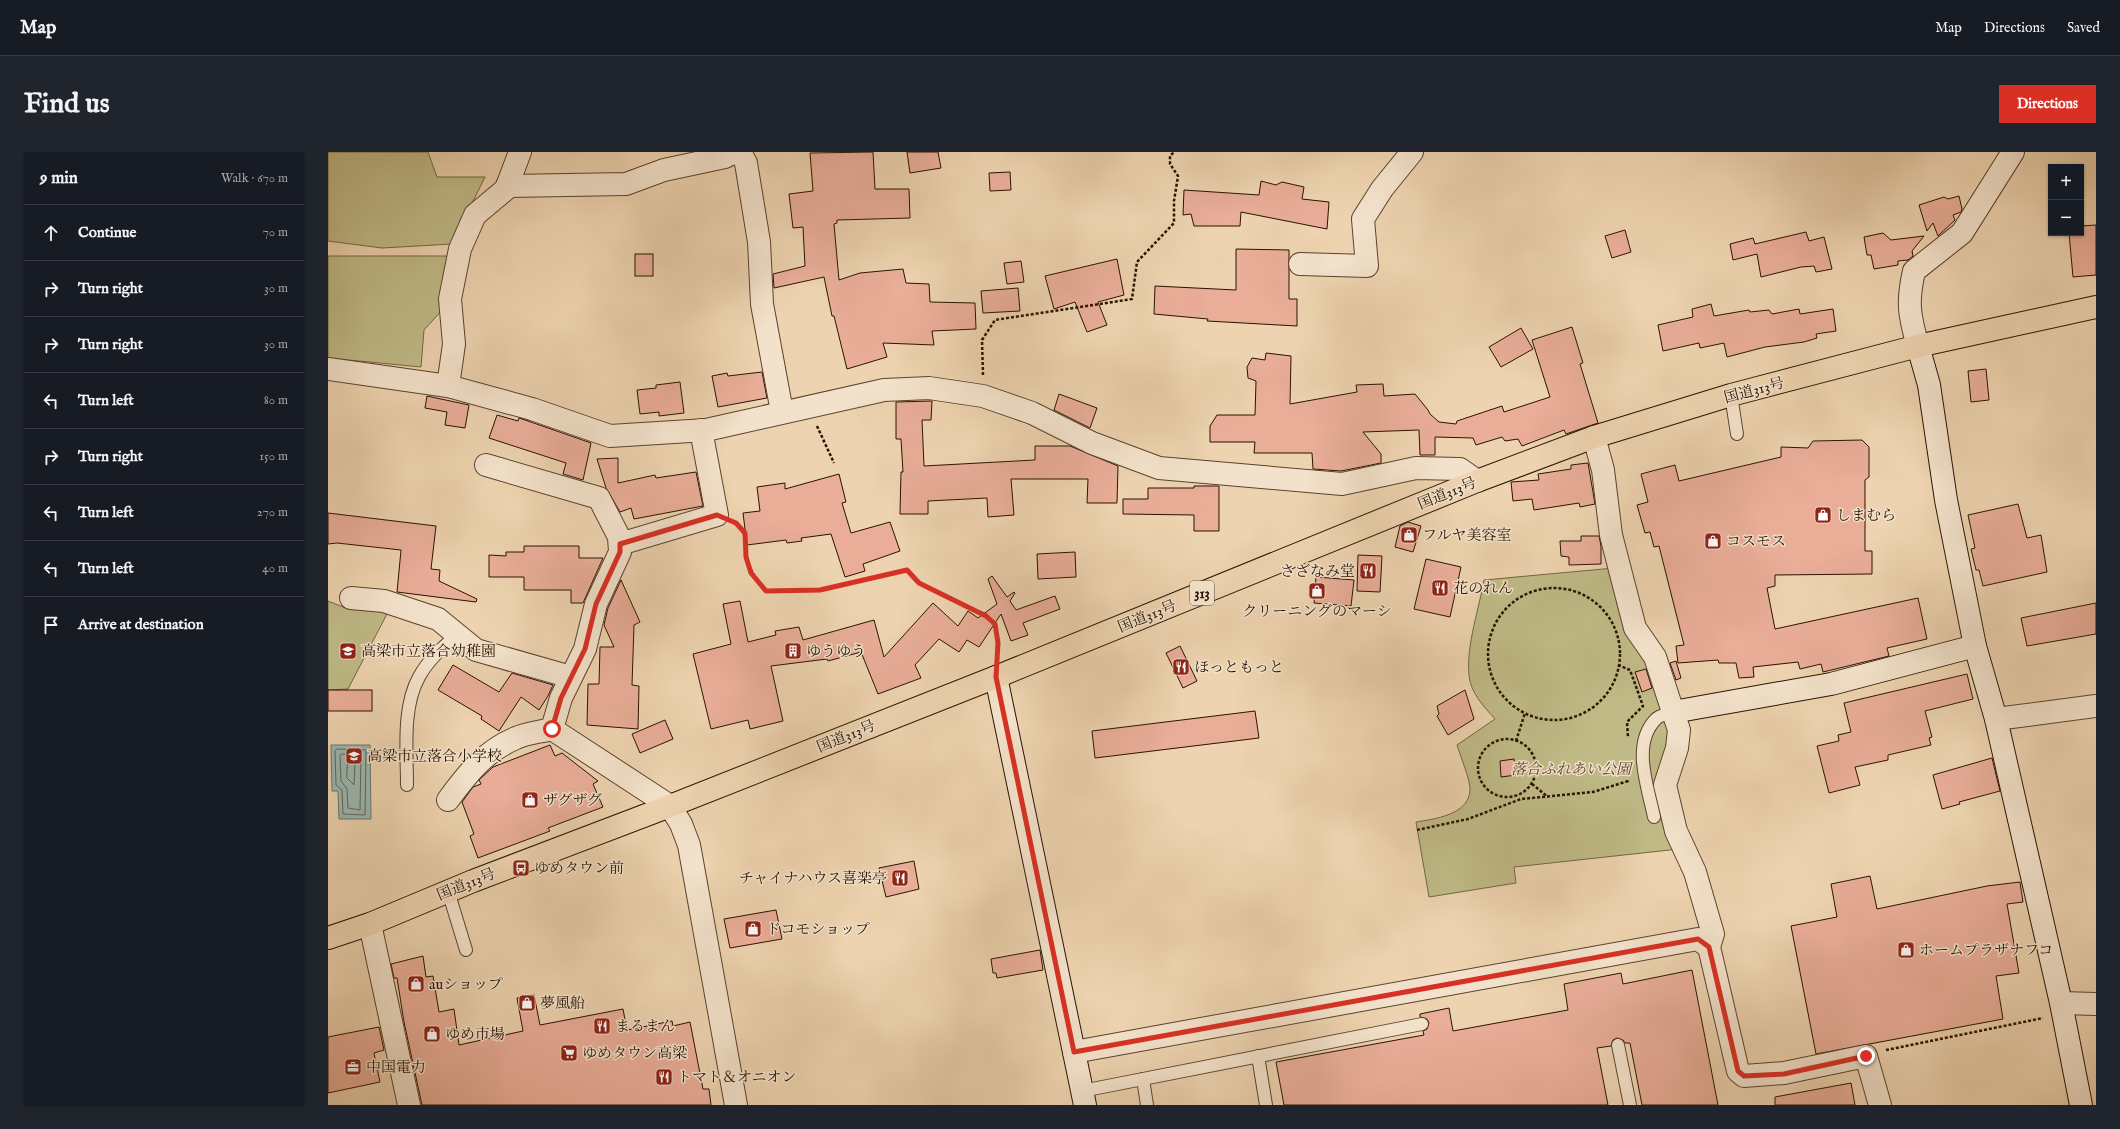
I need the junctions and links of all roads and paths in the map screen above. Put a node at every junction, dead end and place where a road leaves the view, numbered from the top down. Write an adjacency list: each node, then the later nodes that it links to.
1 (520, 152): 7 (street)
2 (734, 152): 7 (street)
3 (740, 152): 15 (street)
4 (1174, 152): 14 (path)
5 (1412, 152): 8 (street)
6 (2013, 152): 10 (street)
7 (507, 186): 12 (street)
8 (1300, 264)
9 (2096, 307): 10 (highway, 国道313号 / 313)
10 (1918, 346): 13 (highway, 国道313号 / 313); 25 (street)
11 (328, 369): 12 (street)
12 (448, 386): 16 (street)
13 (1731, 395): 17 (lane); 18 (highway, 国道313号 / 313)
14 (984, 396): 15 (street); 20 (street)
15 (782, 412): 16 (street)
16 (700, 430): 21 (street)
17 (1737, 434)
18 (1594, 437): 20 (highway, 国道313号 / 313); 30 (street)
19 (486, 465): 22 (street)
20 (1477, 481): 28 (highway, 国道313号 / 313)
21 (717, 515): 22 (street); 28 (path)
22 (620, 544): 27 (street)
23 (351, 598): 24 (street)
24 (458, 634): 27 (street); 38 (lane)
25 (1975, 646): 30 (street); 32 (street)
26 (1618, 665): 31 (path); 31 (path); 35 (path)
27 (571, 677): 33 (street)
28 (996, 677): 41 (highway, 国道313号 / 313); 53 (street)
29 (2096, 706): 32 (street)
30 (1673, 712): 42 (lane); 47 (street)
31 (1525, 713): 34 (path)
32 (1996, 720): 50 (street)
33 (552, 729): 40 (street); 41 (street)
34 (1516, 741): 37 (path); 37 (path)
35 (1629, 744)
36 (1630, 774): 39 (path)
37 (1532, 784): 39 (path)
38 (407, 786)
39 (1548, 796): 43 (path)
40 (448, 800)
41 (670, 806): 44 (highway, 国道313号 / 313); 59 (street)
42 (1654, 817)
43 (1417, 830)
44 (448, 891): 45 (highway, 国道313号 / 313); 48 (lane)
45 (370, 924): 46 (highway, 国道313号 / 313); 58 (street)
46 (328, 938)
47 (1709, 947): 53 (street); 55 (street)
48 (466, 950)
49 (2096, 1004): 50 (street)
50 (2062, 1009): 55 (path); 64 (street)
51 (1422, 1024): 54 (lane)
52 (1618, 1045): 62 (lane)
53 (1074, 1052): 57 (street)
54 (1258, 1056): 56 (lane); 61 (lane)
55 (1866, 1056): 63 (street)
56 (1143, 1079): 57 (lane); 60 (lane)
57 (1084, 1098)
58 (409, 1105)
59 (736, 1105)
60 (1147, 1105)
61 (1266, 1105)
62 (1630, 1105)
63 (1880, 1105)
64 (2081, 1105)

